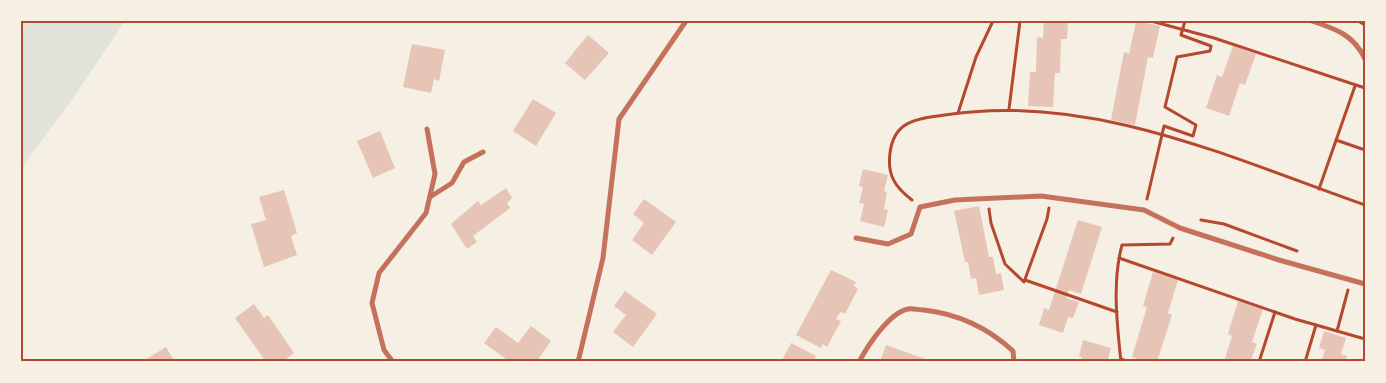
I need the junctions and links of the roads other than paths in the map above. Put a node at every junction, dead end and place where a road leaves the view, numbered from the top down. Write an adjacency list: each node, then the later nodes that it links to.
1 (686, 21): 10 (street)
2 (1312, 21): 3 (street)
3 (1364, 56)
4 (427, 129): 6 (street)
5 (483, 152): 6 (street)
6 (430, 198): 9 (street)
7 (856, 238): 8 (street)
8 (1365, 284)
9 (393, 362)
10 (578, 362)
11 (859, 362): 12 (street)
12 (1014, 362)

